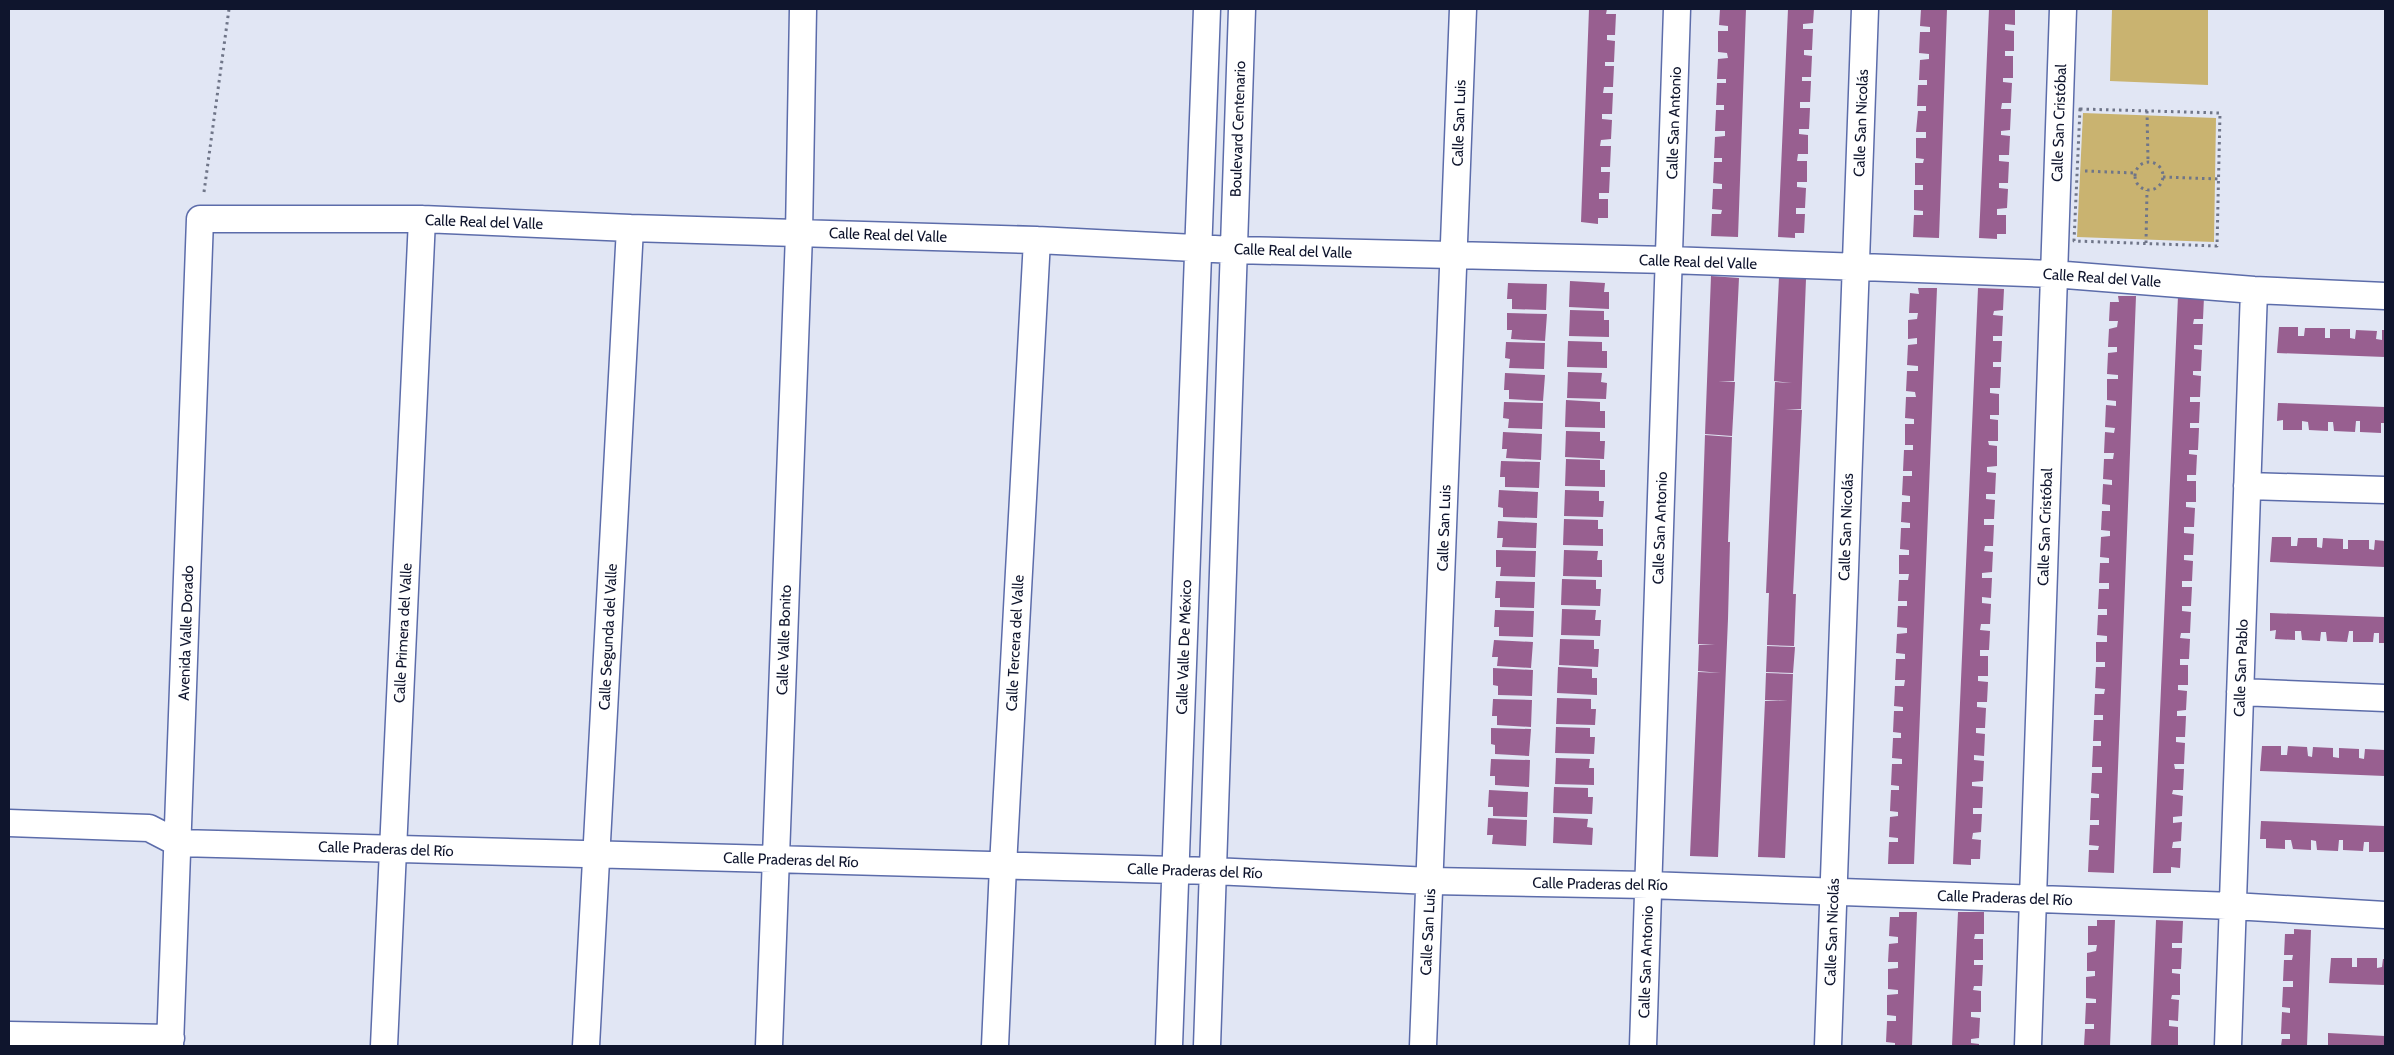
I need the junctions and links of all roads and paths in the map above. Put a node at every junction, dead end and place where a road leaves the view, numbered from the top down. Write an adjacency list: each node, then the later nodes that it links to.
1 (229, 9): 17 (path)
2 (803, 9): 19 (street, Calle Valle Bonito)
3 (1207, 9): 22 (street)
4 (1242, 9): 23 (street, Boulevard Centenario)
5 (1463, 9): 24 (street, Calle San Luis)
6 (1677, 9): 25 (street, Calle San Antonio)
7 (1865, 9): 26 (street, Calle San Nicolás)
8 (2063, 9): 27 (street, Calle San Cristóbal)
9 (2147, 110): 10 (path); 11 (path); 14 (path)
10 (2148, 161): 12 (path); 13 (path)
11 (2077, 171): 12 (path); 21 (path)
12 (2134, 173): 15 (path)
13 (2163, 177): 14 (path); 15 (path)
14 (2219, 179): 21 (path)
15 (2147, 190): 21 (path)
16 (422, 219): 17 (street, Calle Real del Valle); 18 (street, Calle Real del Valle); 36 (street, Calle Primera del Valle)
17 (200, 220): 35 (street, Avenida Valle Dorado)
18 (630, 228): 19 (street, Calle Real del Valle); 37 (street, Calle Segunda del Valle)
19 (799, 234): 20 (street, Calle Real del Valle); 38 (street, Calle Valle Bonito)
20 (1037, 240): 22 (street, Calle Real del Valle); 39 (street, Calle Tercera del Valle)
21 (2146, 243)
22 (1199, 248): 23 (street, Calle Real del Valle); 40 (street, Calle Valle De México)
23 (1234, 250): 24 (street, Calle Real del Valle); 41 (street)
24 (1454, 256): 25 (street, Calle Real del Valle); 42 (street, Calle San Luis)
25 (1669, 260): 26 (street, Calle Real del Valle); 43 (street, Calle San Antonio)
26 (1855, 267): 27 (street, Calle Real del Valle); 44 (street, Calle San Nicolás)
27 (2053, 274): 28 (street, Calle Real del Valle); 45 (street, Calle San Cristóbal)
28 (2254, 290): 29 (street, Calle Real del Valle); 30 (street, Calle San Pablo)
29 (2385, 296)
30 (2247, 486): 31 (street); 32 (street, Calle San Pablo)
31 (2385, 490)
32 (2240, 692): 33 (street); 46 (street, Calle San Pablo)
33 (2385, 698)
34 (9, 823): 35 (street, Calle Praderas del Río)
35 (178, 843): 36 (street, Calle Praderas del Río); 49 (street, Avenida Valle Dorado)
36 (394, 849): 37 (street, Calle Praderas del Río); 50 (street, Calle Primera del Valle)
37 (596, 855): 38 (street, Calle Praderas del Río); 51 (street, Calle Segunda del Valle)
38 (776, 859): 39 (street, Calle Praderas del Río); 52 (street, Calle Valle Bonito)
39 (1003, 866): 40 (street, Calle Praderas del Río); 53 (street, Calle Tercera del Valle)
40 (1176, 870): 41 (street, Calle Praderas del Río); 54 (street, Calle Valle De México)
41 (1213, 871): 42 (street, Calle Praderas del Río); 55 (street)
42 (1431, 881): 43 (street, Calle Praderas del Río); 56 (street, Calle San Luis)
43 (1648, 885): 44 (street, Calle Praderas del Río); 57 (street, Calle San Antonio)
44 (1833, 891): 45 (street, Calle Praderas del Río); 58 (street, Calle San Nicolás)
45 (2032, 898): 46 (street, Calle Praderas del Río); 59 (street, Calle San Cristóbal)
46 (2233, 906): 47 (street, Calle Praderas del Río); 60 (street, Calle San Pablo)
47 (2385, 915)
48 (9, 1035): 49 (street)
49 (170, 1042)
50 (384, 1046)
51 (586, 1046)
52 (769, 1046)
53 (995, 1046)
54 (1169, 1046)
55 (1207, 1046)
56 (1423, 1046)
57 (1643, 1046)
58 (1828, 1046)
59 (2028, 1046)
60 (2228, 1046)

